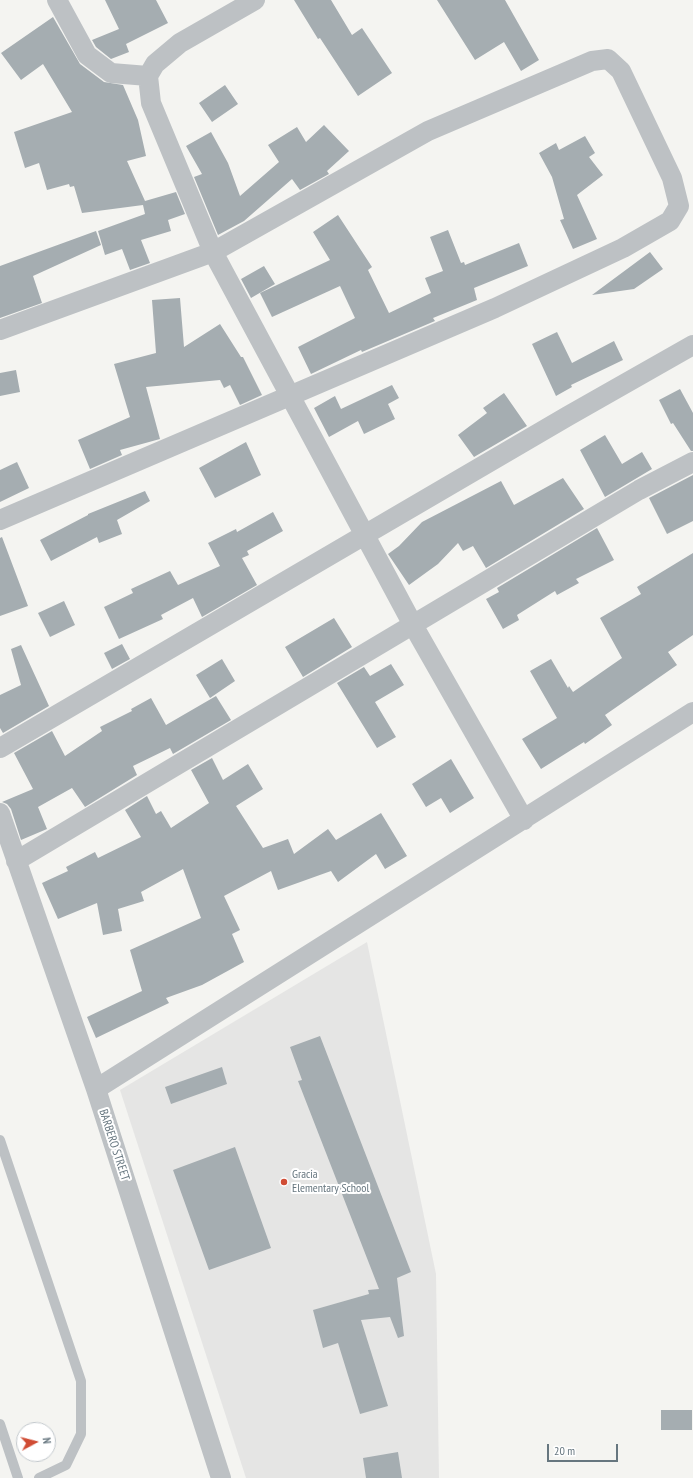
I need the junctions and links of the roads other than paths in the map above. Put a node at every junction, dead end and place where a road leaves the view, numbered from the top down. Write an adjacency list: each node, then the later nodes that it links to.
1 (57, 0): 3 (street)
2 (255, 0): 3 (street)
3 (148, 76): 4 (street)
4 (213, 252): 5 (street); 7 (street); 7 (street)
5 (0, 330)
6 (693, 345): 10 (street)
7 (290, 395): 9 (street); 10 (street)
8 (693, 462): 11 (street)
9 (0, 520)
10 (365, 535): 11 (street); 13 (street)
11 (413, 625): 15 (street); 16 (street)
12 (693, 712): 15 (street)
13 (0, 748)
14 (0, 813): 16 (street, BARBERO STREET)
15 (524, 820): 17 (street)
16 (16, 861): 17 (street, BARBERO STREET)
17 (96, 1089): 22 (street, BARBERO STREET)
18 (0, 1140): 21 (lane)
19 (0, 1424): 20 (lane)
20 (18, 1478)
21 (39, 1478)
22 (220, 1478)

